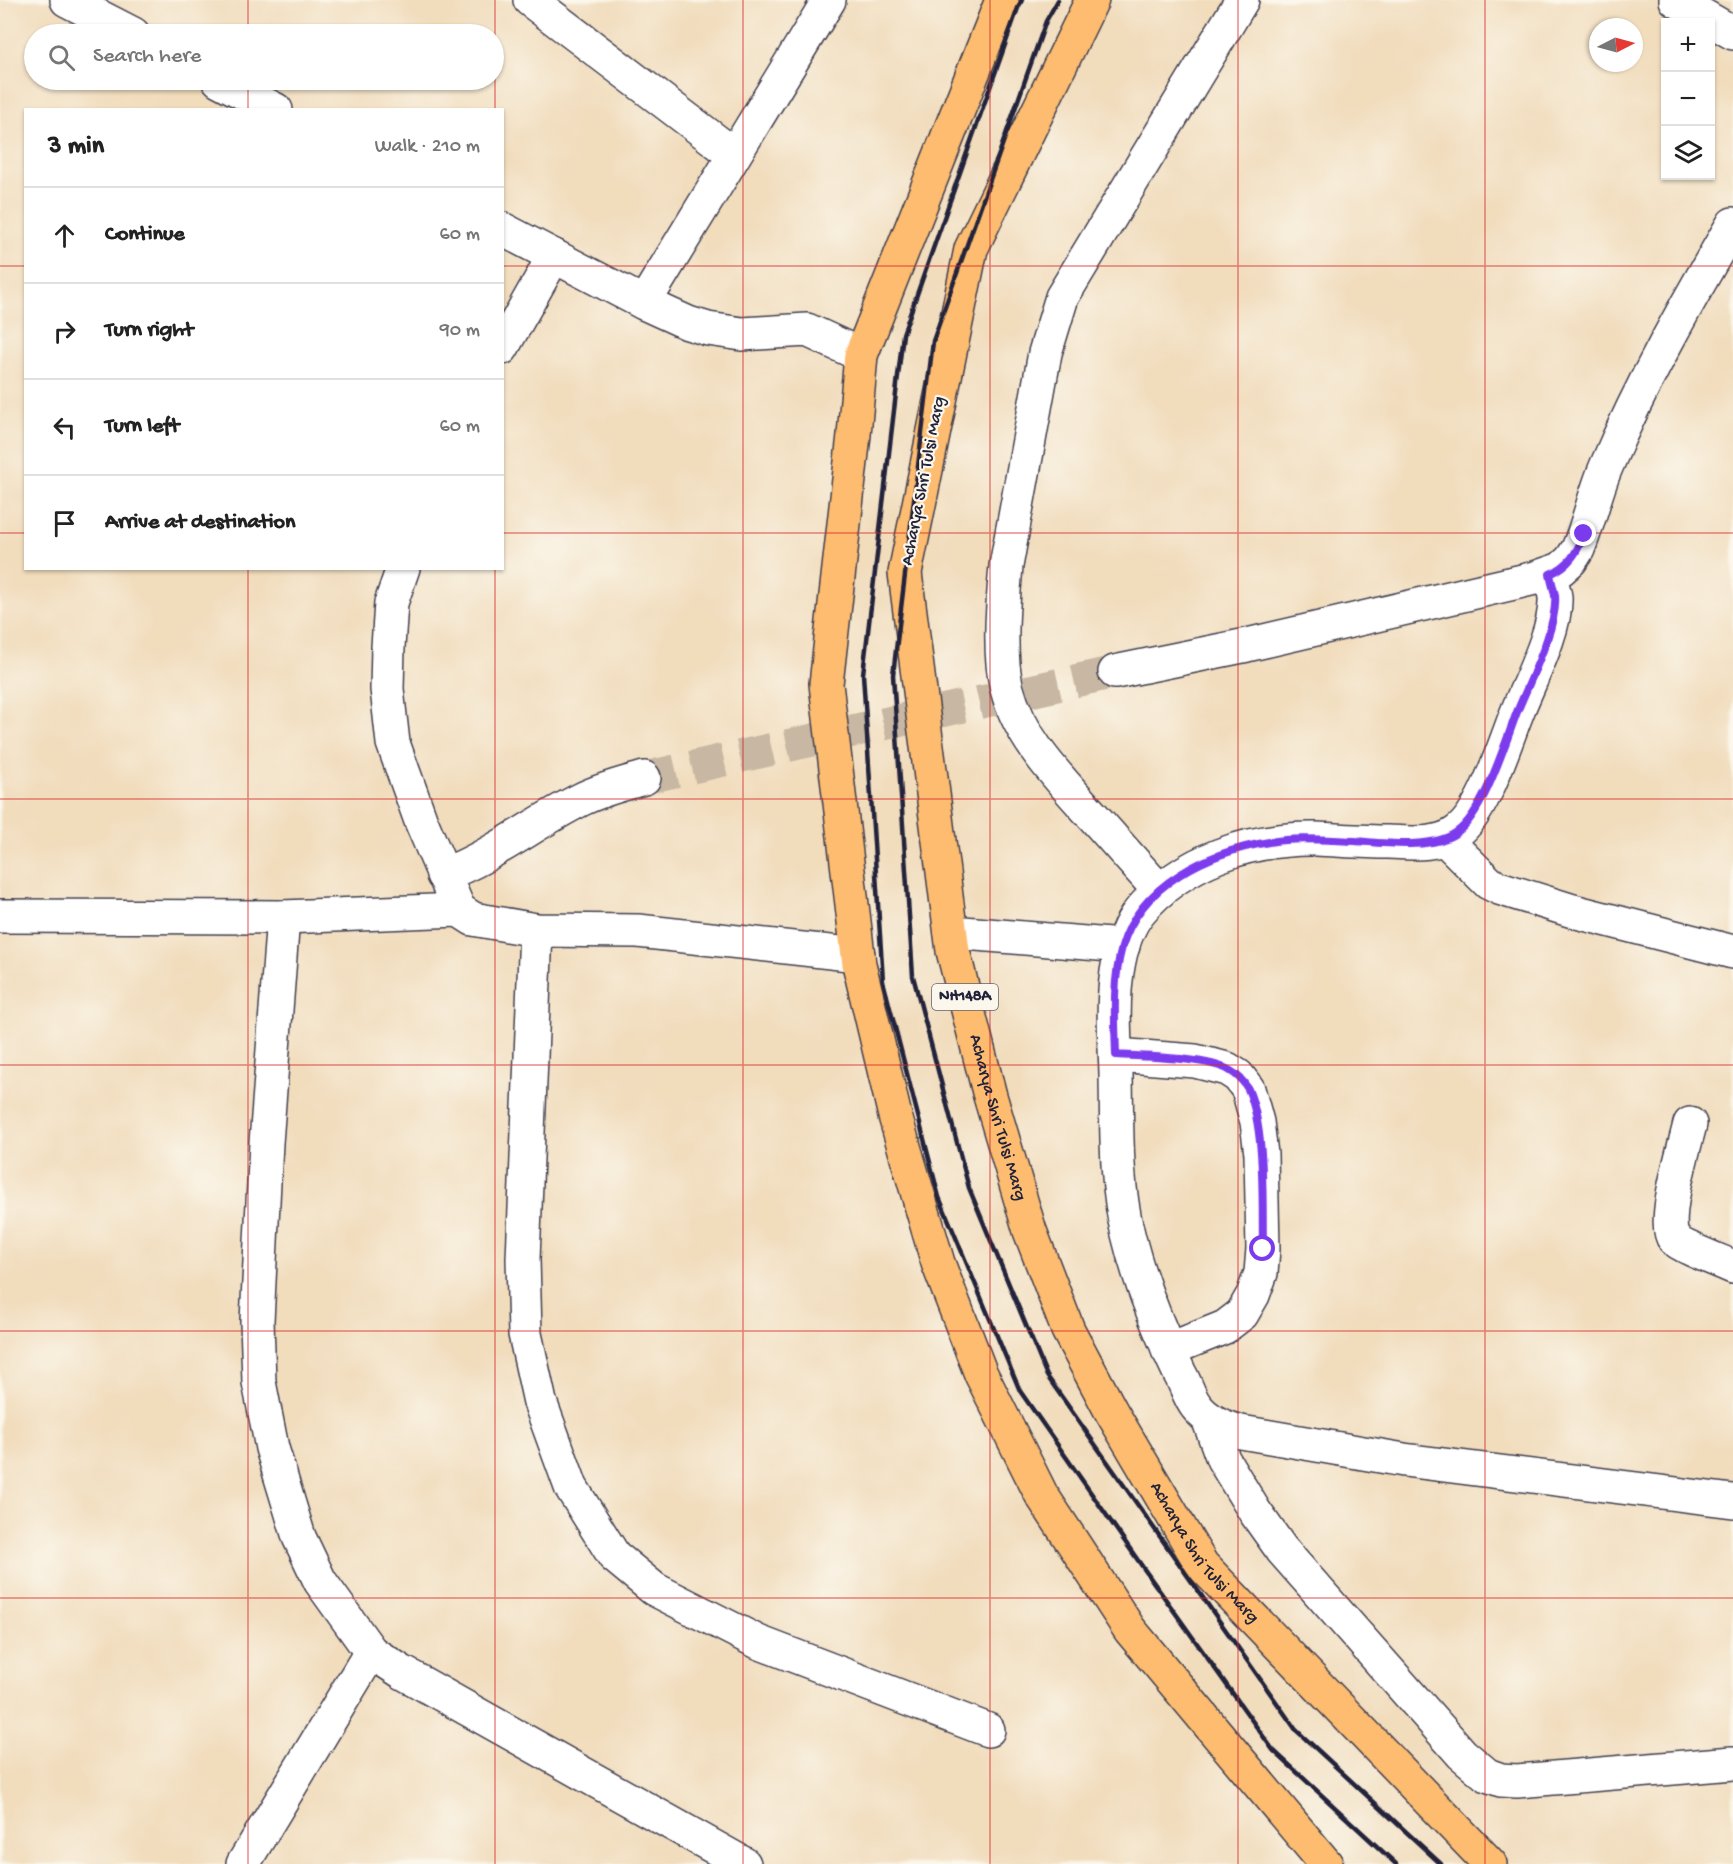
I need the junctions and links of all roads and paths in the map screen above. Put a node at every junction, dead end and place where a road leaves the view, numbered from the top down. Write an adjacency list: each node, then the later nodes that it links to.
1 (67, 0): 8 (street)
2 (530, 0): 12 (street)
3 (828, 0): 12 (street)
4 (1002, 0): 18 (highway)
5 (1092, 0): 30 (highway, Acharya Shri Tulsi Marg / NH148A)
6 (1242, 0): 25 (street)
7 (1676, 0): 9 (street)
8 (114, 24)
9 (1733, 33)
10 (238, 90): 11 (street)
11 (272, 108)
12 (733, 154): 16 (street)
13 (1733, 224): 20 (street)
14 (504, 230): 15 (street)
15 (554, 256): 16 (street); 17 (street)
16 (644, 303): 18 (street)
17 (504, 344)
18 (861, 355): 33 (highway)
19 (402, 570): 24 (street)
20 (1550, 574): 21 (street); 23 (street)
21 (1115, 672)
22 (644, 778): 24 (street)
23 (1445, 839): 25 (street); 32 (street)
24 (443, 875): 26 (street)
25 (1160, 891): 31 (street)
26 (459, 910): 28 (street); 29 (street)
27 (0, 916): 28 (street)
28 (283, 917): 40 (street)
29 (536, 930): 33 (street); 41 (street)
30 (951, 932): 31 (street); 46 (highway, Acharya Shri Tulsi Marg / NH148A)
31 (1123, 946): 34 (street)
32 (1733, 952)
33 (858, 955): 45 (highway)
34 (1116, 1055): 37 (street); 37 (street)
35 (1690, 1124): 36 (street)
36 (1733, 1267)
37 (1168, 1350): 38 (street)
38 (1208, 1418): 39 (street); 42 (street)
39 (1733, 1501)
40 (371, 1652): 43 (street); 44 (street)
41 (988, 1730)
42 (1733, 1763)
43 (243, 1864)
44 (744, 1864)
45 (1326, 1864)
46 (1490, 1864)

